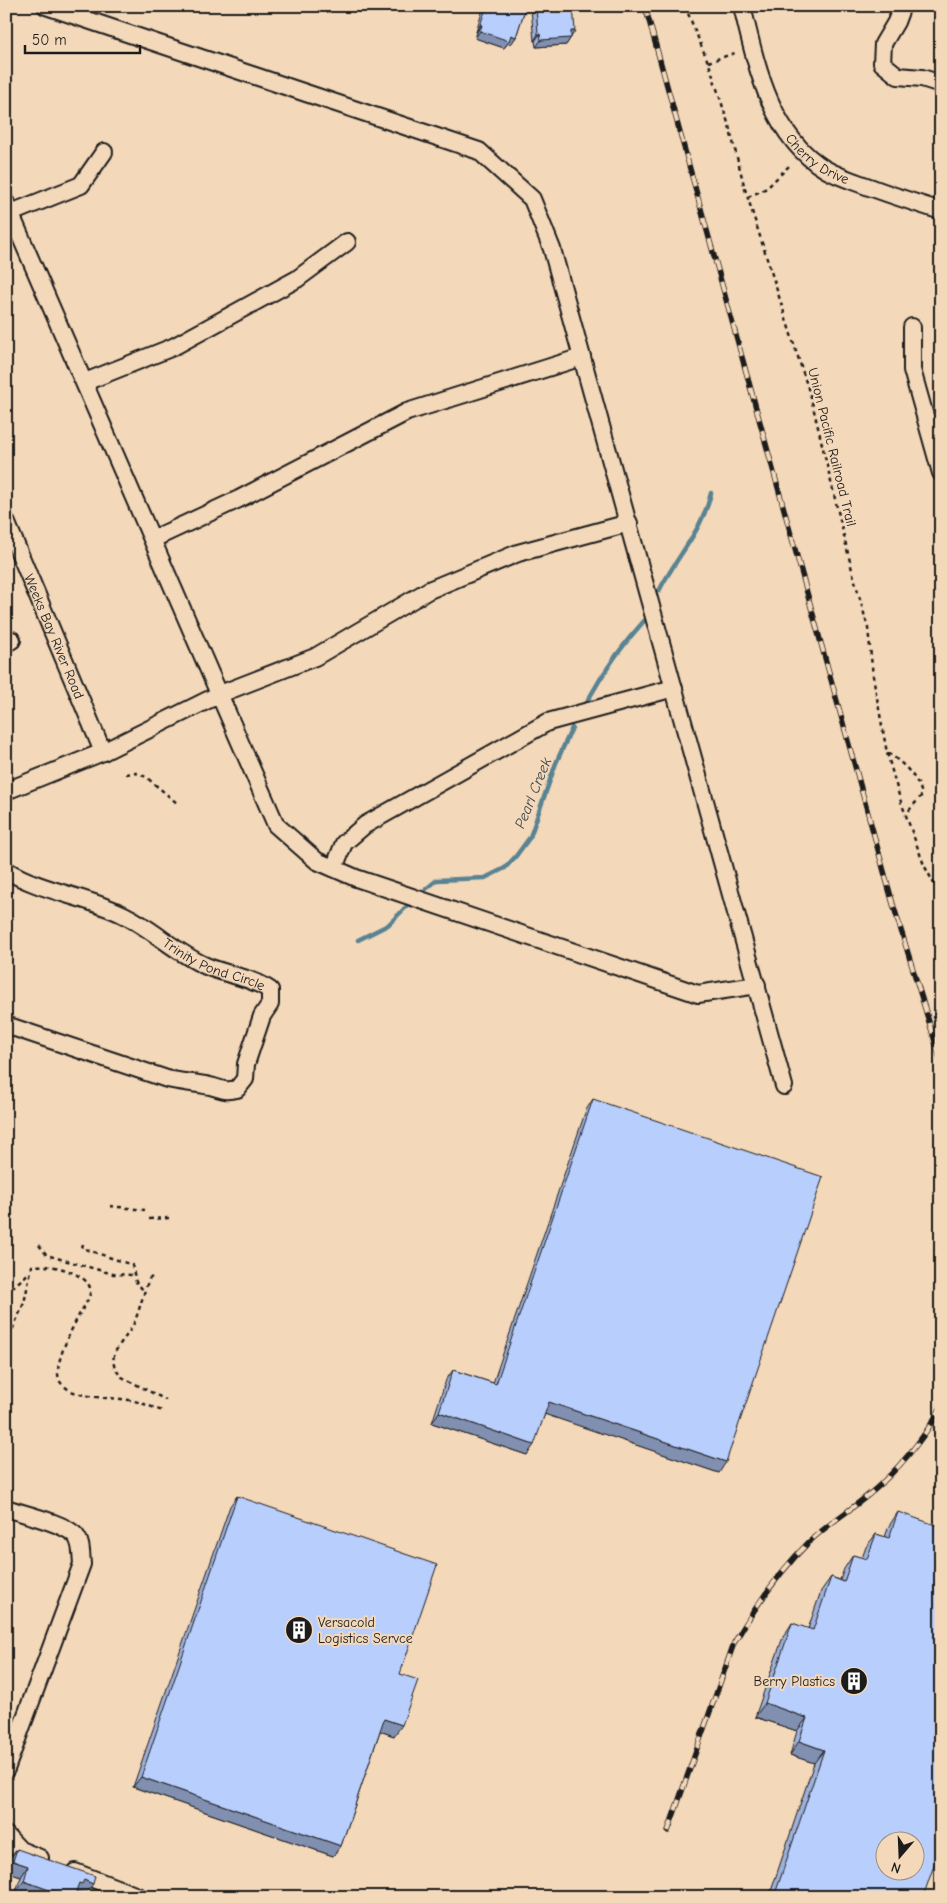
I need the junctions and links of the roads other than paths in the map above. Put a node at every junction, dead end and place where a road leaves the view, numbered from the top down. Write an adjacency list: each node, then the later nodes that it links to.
1 (46, 6): 10 (street)
2 (742, 6): 7 (street, Cherry Drive)
3 (902, 6): 4 (street)
4 (941, 84)
5 (104, 152): 6 (street)
6 (9, 208): 11 (street)
7 (941, 211)
8 (347, 242): 11 (street)
9 (912, 327): 12 (street)
10 (582, 357): 14 (street); 15 (street)
11 (85, 382): 15 (street)
12 (941, 473)
13 (6, 521): 18 (street, Weeks Bay River Road)
14 (629, 523): 16 (street); 17 (street)
15 (153, 539): 17 (street)
16 (674, 688): 20 (street); 22 (street)
17 (220, 694): 18 (street); 20 (street)
18 (103, 752): 19 (street)
19 (6, 791)
20 (334, 868): 22 (street)
21 (6, 870): 23 (street, Trinity Pond Circle)
22 (756, 985): 24 (street)
23 (6, 1025)
24 (784, 1086)
25 (6, 1508): 26 (street)
26 (6, 1769)
27 (6, 1835): 28 (street)
28 (108, 1891): 29 (street)
29 (140, 1897)

